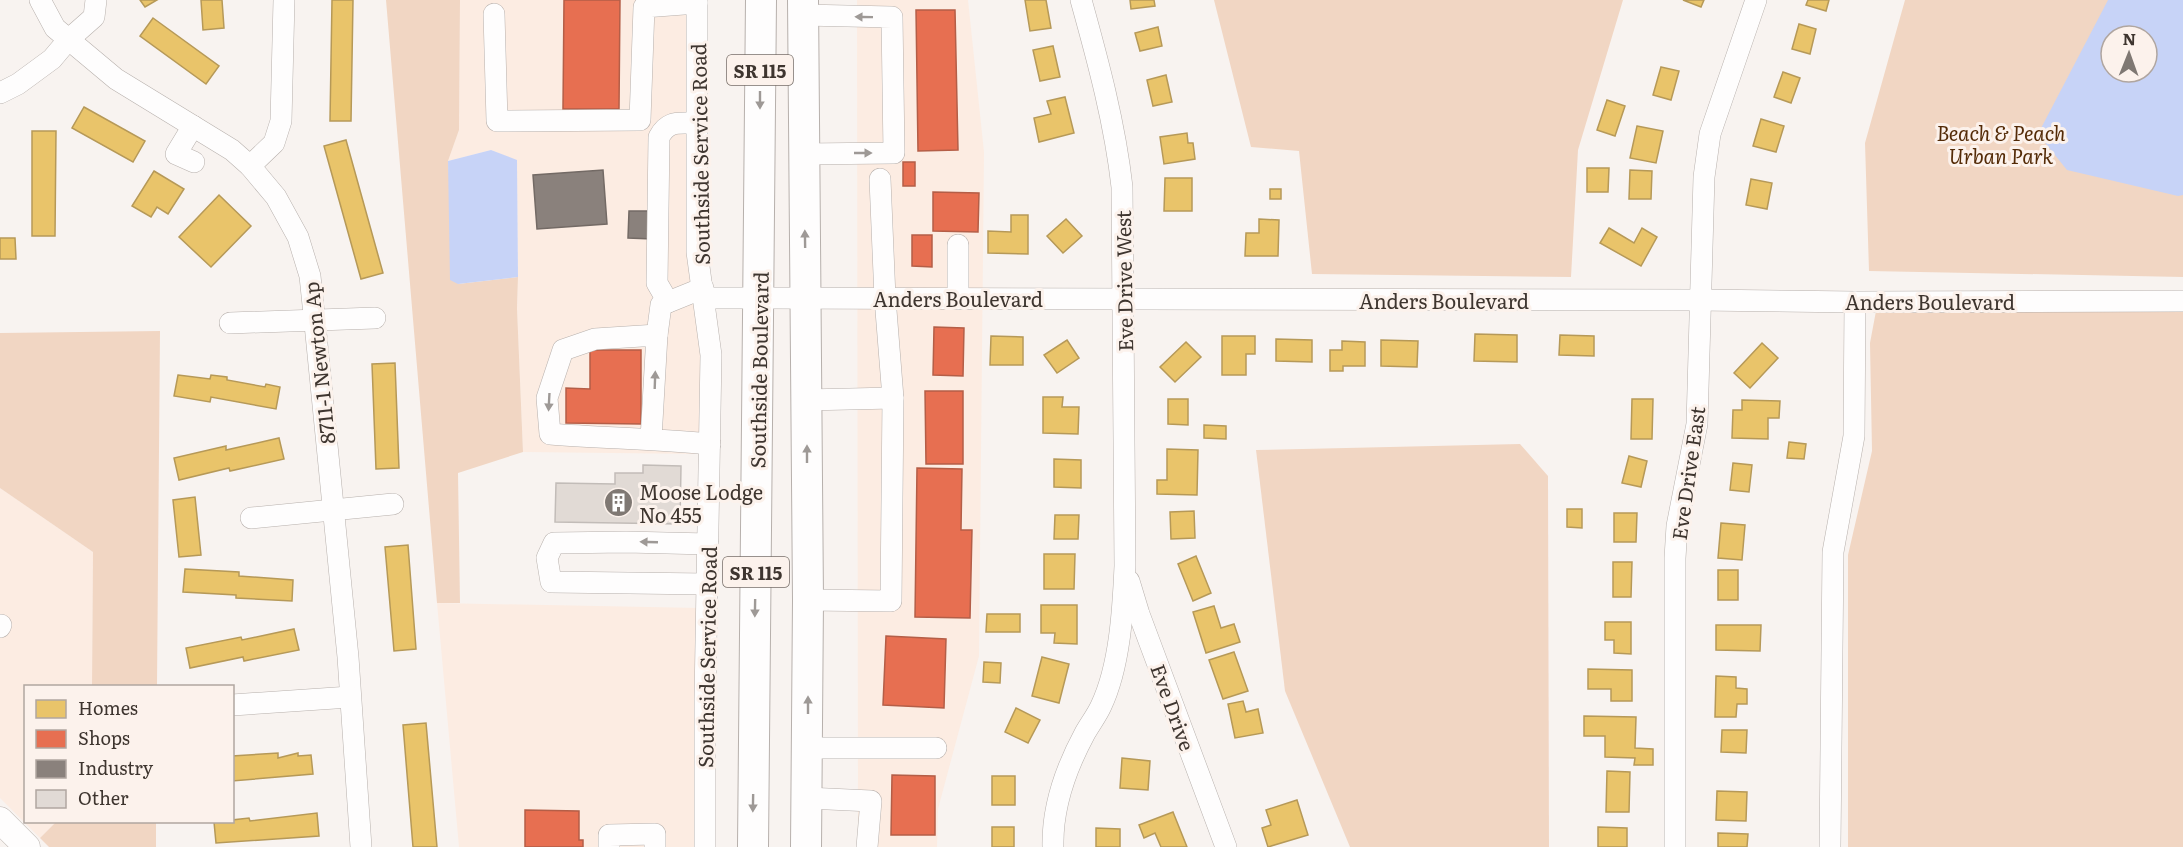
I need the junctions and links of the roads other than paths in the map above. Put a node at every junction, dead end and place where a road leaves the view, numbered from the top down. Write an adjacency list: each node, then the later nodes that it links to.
1 (39, 0): 11 (street, 8711-1 Newton Ap)
2 (96, 0): 11 (street)
3 (284, 0): 17 (street)
4 (761, 0): 21 (highway, Southside Boulevard / SR 115, one-way to 21)
5 (1081, 0): 25 (street, Eve Drive West)
6 (1756, 0): 26 (street, Eve Drive East)
7 (697, 2): 8 (street); 13 (street, Southside Service Road)
8 (649, 3): 10 (street)
9 (803, 8): 15 (highway, SR 115); 15 (street, one-way to 9)
10 (494, 14)
11 (68, 40): 12 (street); 14 (street, 8711-1 Newton Ap)
12 (0, 93)
13 (697, 123): 20 (street, Southside Service Road); 28 (street)
14 (193, 126): 16 (street); 17 (street, 8711-1 Newton Ap)
15 (804, 154): 22 (highway, SR 115, one-way to 15)
16 (194, 162)
17 (250, 166): 31 (street, 8711-1 Newton Ap)
18 (880, 180): 23 (street)
19 (958, 245): 24 (street)
20 (704, 293): 21 (street, Anders Boulevard); 28 (street); 37 (street, Southside Service Road)
21 (759, 297): 22 (street, Anders Boulevard); 56 (highway, Southside Boulevard / SR 115, one-way to 56)
22 (806, 298): 23 (street, Anders Boulevard); 35 (highway, SR 115)
23 (885, 298): 24 (street, Anders Boulevard); 34 (street)
24 (958, 298): 25 (street, Anders Boulevard)
25 (1123, 299): 26 (street, Anders Boulevard); 42 (street, Eve Drive West)
26 (1699, 300): 29 (street, Anders Boulevard); 61 (street, Eve Drive East)
27 (2183, 301): 29 (street, Anders Boulevard)
28 (668, 302): 33 (street)
29 (1855, 302): 62 (street)
30 (375, 318): 31 (street)
31 (315, 321): 32 (street); 39 (street, 8711-1 Newton Ap)
32 (230, 323)
33 (657, 335): 36 (street, one-way to 33); 36 (street, one-way to 36)
34 (893, 398): 35 (street); 44 (street)
35 (806, 400): 44 (highway, SR 115, one-way to 35)
36 (651, 439): 37 (street)
37 (710, 444): 41 (street, Southside Service Road)
38 (393, 504): 39 (street)
39 (333, 510): 40 (street); 45 (street, 8711-1 Newton Ap)
40 (251, 518)
41 (708, 544): 43 (street, Southside Service Road); 43 (street, one-way to 43)
42 (1125, 566): 59 (street); 60 (street, Eve Drive)
43 (707, 584): 55 (street, Southside Service Road)
44 (808, 600): 47 (highway, SR 115, one-way to 44)
45 (350, 697): 46 (street); 52 (street, 8711-1 Newton Ap)
46 (234, 705)
47 (808, 748): 48 (street); 49 (highway, SR 115)
48 (936, 748)
49 (807, 798): 57 (highway, SR 115); 58 (street)
50 (0, 820): 51 (main road)
51 (27, 847)
52 (361, 847)
53 (609, 847): 54 (street)
54 (655, 847)
55 (705, 847)
56 (753, 847)
57 (806, 847)
58 (867, 847)
59 (1053, 847)
60 (1226, 847)
61 (1675, 847)
62 (1830, 847)

